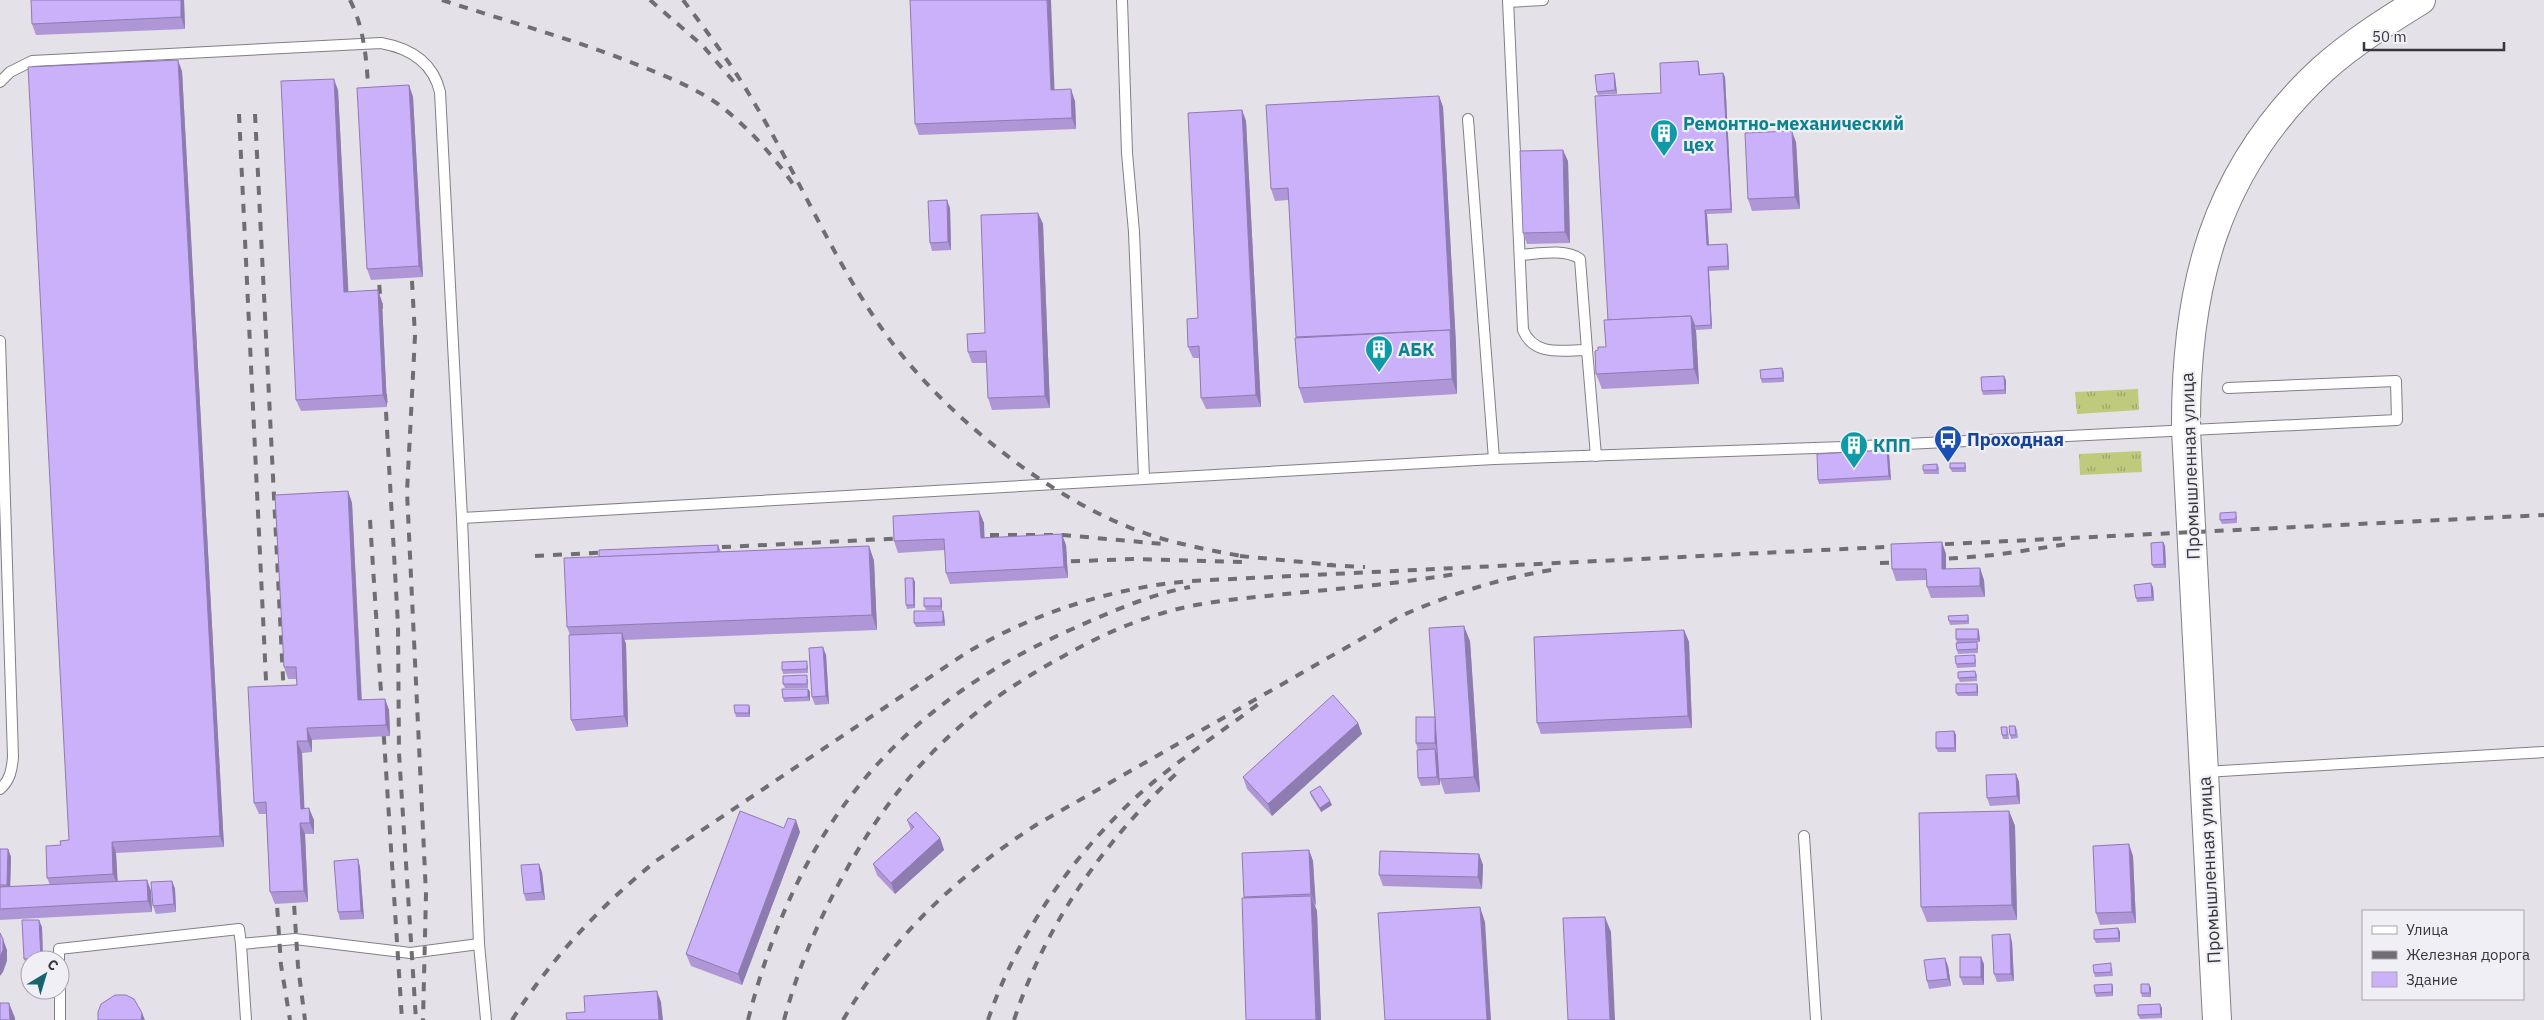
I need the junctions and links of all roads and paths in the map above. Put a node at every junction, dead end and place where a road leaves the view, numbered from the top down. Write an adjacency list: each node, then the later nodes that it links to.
1 (1122, 0): 15 (lane)
2 (1543, 0): 4 (lane)
3 (2421, 0): 12 (street, Промышленная улица)
4 (1508, 1): 7 (lane)
5 (0, 82): 16 (lane)
6 (1468, 119): 14 (lane)
7 (1520, 254): 9 (lane); 9 (lane)
8 (0, 341): 10 (lane)
9 (1587, 350): 13 (lane)
10 (1, 385): 19 (lane)
11 (2228, 388): 12 (lane)
12 (2186, 430): 13 (lane); 18 (street, Промышленная улица)
13 (1596, 456): 14 (lane)
14 (1494, 459): 15 (lane)
15 (1144, 478): 16 (lane)
16 (462, 518): 22 (lane)
17 (2544, 752): 18 (lane)
18 (2204, 772): 29 (street, Промышленная улица)
19 (0, 789)
20 (1804, 836): 28 (lane)
21 (241, 944): 22 (lane); 23 (lane); 26 (lane)
22 (479, 944): 27 (lane)
23 (59, 950)
24 (60, 1000): 25 (lane)
25 (60, 1020)
26 (246, 1020)
27 (486, 1020)
28 (1816, 1020)
29 (2217, 1020)

